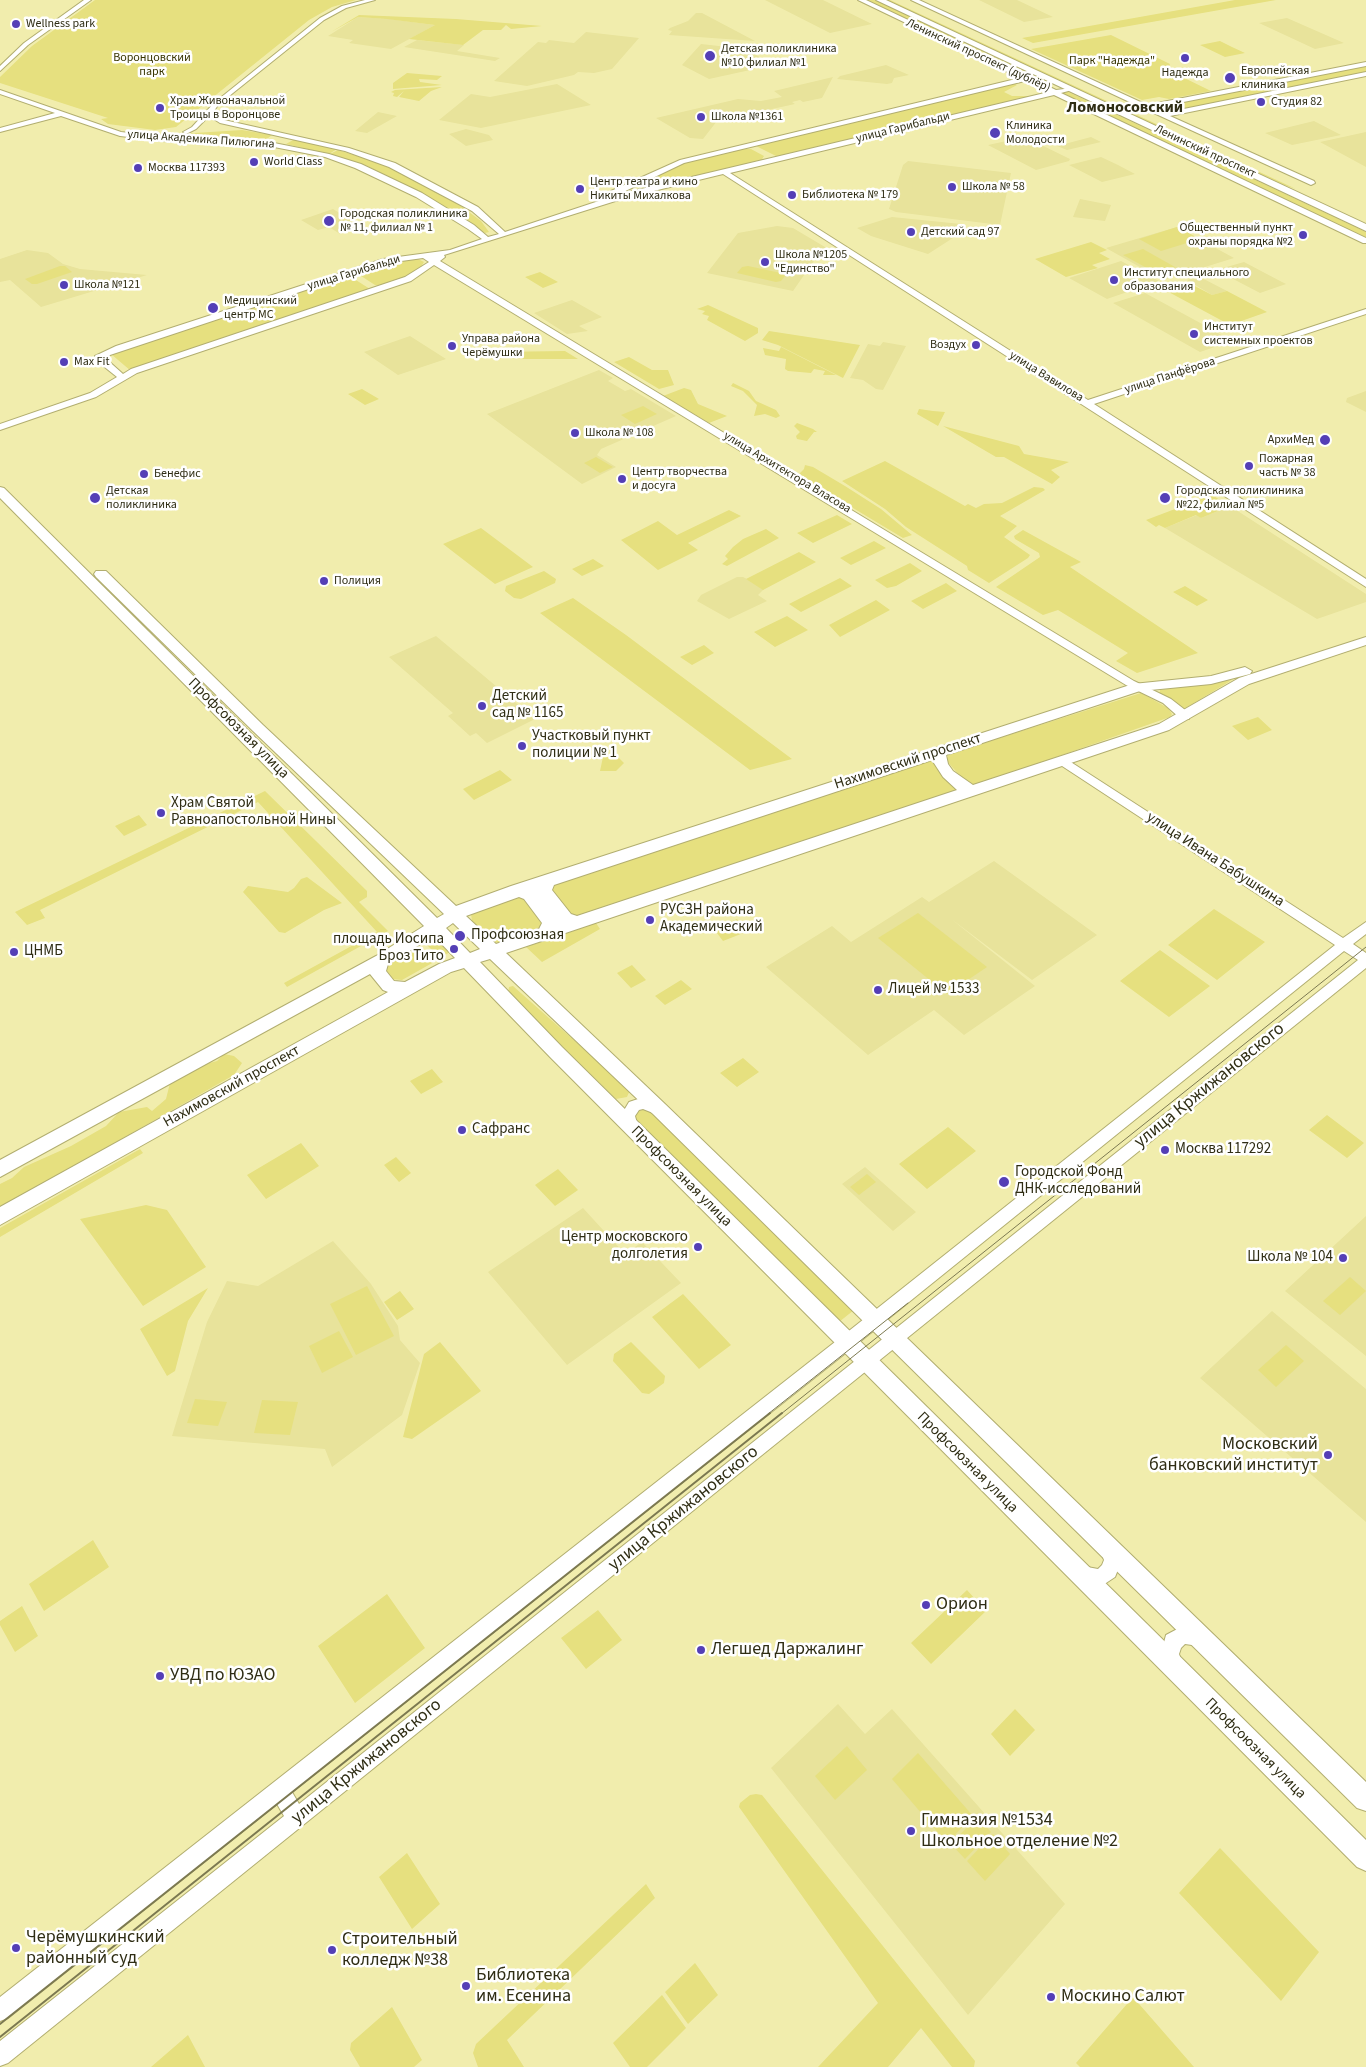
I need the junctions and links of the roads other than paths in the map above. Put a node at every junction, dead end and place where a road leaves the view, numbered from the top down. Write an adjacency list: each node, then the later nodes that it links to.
1 (88, 0): 8 (street)
2 (372, 0): 19 (street, улица Академика Пилюгина)
3 (861, 0): 11 (street, Ленинский проспект (дублёр))
4 (880, 0): 10 (main road, Ленинский проспект)
5 (896, 0): 17 (main road, Ленинский проспект)
6 (914, 0): 18 (street, Ленинский проспект (дублёр))
7 (1366, 64): 18 (street)
8 (0, 69)
9 (1366, 74): 21 (street)
10 (1039, 75): 11 (street, улица Гарибальди); 13 (main road, Ленинский проспект)
11 (1026, 78): 12 (street, улица Гарибальди); 14 (street, Ленинский проспект (дублёр))
12 (1016, 81): 16 (street); 34 (street, улица Гарибальди)
13 (1070, 89): 14 (street, улица Гарибальди); 42 (main road, Ленинский проспект)
14 (1053, 91): 16 (street, улица Гарибальди); 45 (street, Ленинский проспект (дублёр))
15 (0, 92): 20 (street)
16 (1043, 94): 35 (street, улица Гарибальди)
17 (1125, 107): 18 (street); 22 (main road, Ленинский проспект)
18 (1146, 107): 21 (street, Ленинский проспект (дублёр))
19 (210, 110): 23 (street, улица Академика Пилюгина); 24 (street, улица Академика Пилюгина)
20 (61, 112): 25 (street); 26 (street); 31 (street, улица Академика Пилюгина)
21 (1164, 115): 22 (street); 38 (street, Ленинский проспект (дублёр))
22 (1155, 121): 41 (main road, Ленинский проспект)
23 (198, 122): 24 (street); 30 (street, улица Академика Пилюгина)
24 (222, 122): 28 (street, улица Академика Пилюгина)
25 (0, 126)
26 (0, 130)
27 (221, 130): 28 (street, улица Академика Пилюгина)
28 (259, 130): 32 (street, улица Академика Пилюгина)
29 (206, 131): 30 (street, улица Академика Пилюгина)
30 (186, 132): 31 (street, улица Академика Пилюгина)
31 (164, 136): 33 (street, улица Академика Пилюгина)
32 (288, 136): 33 (street); 43 (street, улица Академика Пилюгина)
33 (268, 144): 44 (street, улица Академика Пилюгина)
34 (748, 145): 35 (street); 37 (street, улица Гарибальди)
35 (764, 162): 36 (street, улица Гарибальди)
36 (727, 171): 39 (street, улица Гарибальди); 57 (street, улица Вавилова)
37 (647, 176): 39 (street); 40 (street, улица Гарибальди)
38 (1311, 183)
39 (657, 188): 40 (street, улица Гарибальди)
40 (584, 207): 43 (street, улица Гарибальди)
41 (1366, 220)
42 (1366, 228)
43 (503, 234): 44 (street, улица Гарибальди)
44 (487, 240): 46 (street, улица Гарибальди)
45 (1366, 241)
46 (451, 252): 47 (street, улица Гарибальди); 49 (street)
47 (425, 256): 48 (street, улица Гарибальди); 49 (street, улица Архитектора Власова)
48 (415, 257): 50 (street); 51 (street, улица Гарибальди)
49 (436, 261): 50 (street, улица Гарибальди); 52 (street, улица Архитектора Власова)
50 (423, 269): 53 (street, улица Гарибальди)
51 (358, 270): 54 (street); 56 (street, улица Гарибальди)
52 (449, 270): 53 (street); 64 (street, улица Архитектора Власова)
53 (408, 279): 54 (street, улица Гарибальди)
54 (377, 290): 56 (street, улица Гарибальди)
55 (1366, 311): 57 (street, улица Панфёрова)
56 (122, 377): 58 (street, улица Гарибальди)
57 (1091, 402): 61 (street, улица Вавилова)
58 (0, 427)
59 (0, 476): 71 (main road, Профсоюзная улица)
60 (0, 491): 74 (main road, Профсоюзная улица)
61 (1365, 581)
62 (1366, 631): 64 (main road, Нахимовский проспект)
63 (1366, 641): 65 (main road)
64 (1138, 688): 65 (street, улица Архитектора Власова); 66 (main road, Нахимовский проспект)
65 (1185, 716): 67 (main road)
66 (938, 753): 68 (main road); 69 (main road, Нахимовский проспект)
67 (1063, 761): 68 (main road); 76 (street, улица Ивана Бабушкина)
68 (973, 790): 72 (main road)
69 (548, 880): 70 (main road, Нахимовский проспект); 72 (main road)
70 (517, 890): 71 (main road, Нахимовский проспект); 75 (main road)
71 (454, 914): 74 (main road); 77 (main road, Профсоюзная улица)
72 (577, 922): 75 (main road)
73 (1366, 927): 76 (street, улица Кржижановского)
74 (436, 928): 78 (main road); 80 (main road, Профсоюзная улица)
75 (546, 933): 77 (main road)
76 (1345, 945): 79 (street, улица Ивана Бабушкина); 86 (street, улица Кржижановского)
77 (492, 951): 80 (main road); 82 (main road, Профсоюзная улица)
78 (382, 960): 81 (main road); 84 (main road)
79 (1366, 960): 87 (street, улица Кржижановского)
80 (466, 961): 81 (main road, Нахимовский проспект); 83 (main road, Профсоюзная улица)
81 (406, 989): 85 (main road, Нахимовский проспект)
82 (659, 1109): 83 (street); 86 (main road, Профсоюзная улица)
83 (631, 1127): 88 (main road, Профсоюзная улица)
84 (0, 1169)
85 (0, 1217)
86 (875, 1319): 87 (main road, Профсоюзная улица); 88 (street, улица Кржижановского)
87 (895, 1339): 89 (street, улица Кржижановского); 90 (main road, Профсоюзная улица)
88 (846, 1343): 89 (main road, Профсоюзная улица); 94 (street, улица Кржижановского)
89 (867, 1363): 91 (main road, Профсоюзная улица); 96 (street, улица Кржижановского)
90 (1104, 1543): 91 (street); 92 (main road, Профсоюзная улица)
91 (1076, 1570): 93 (main road, Профсоюзная улица)
92 (1208, 1643): 93 (street); 95 (main road, Профсоюзная улица)
93 (1179, 1673): 97 (main road, Профсоюзная улица)
94 (279, 1789): 96 (street); 98 (street, улица Кржижановского)
95 (1366, 1798)
96 (296, 1818): 99 (street, улица Кржижановского)
97 (1366, 1858)
98 (0, 2010)
99 (0, 2055)

